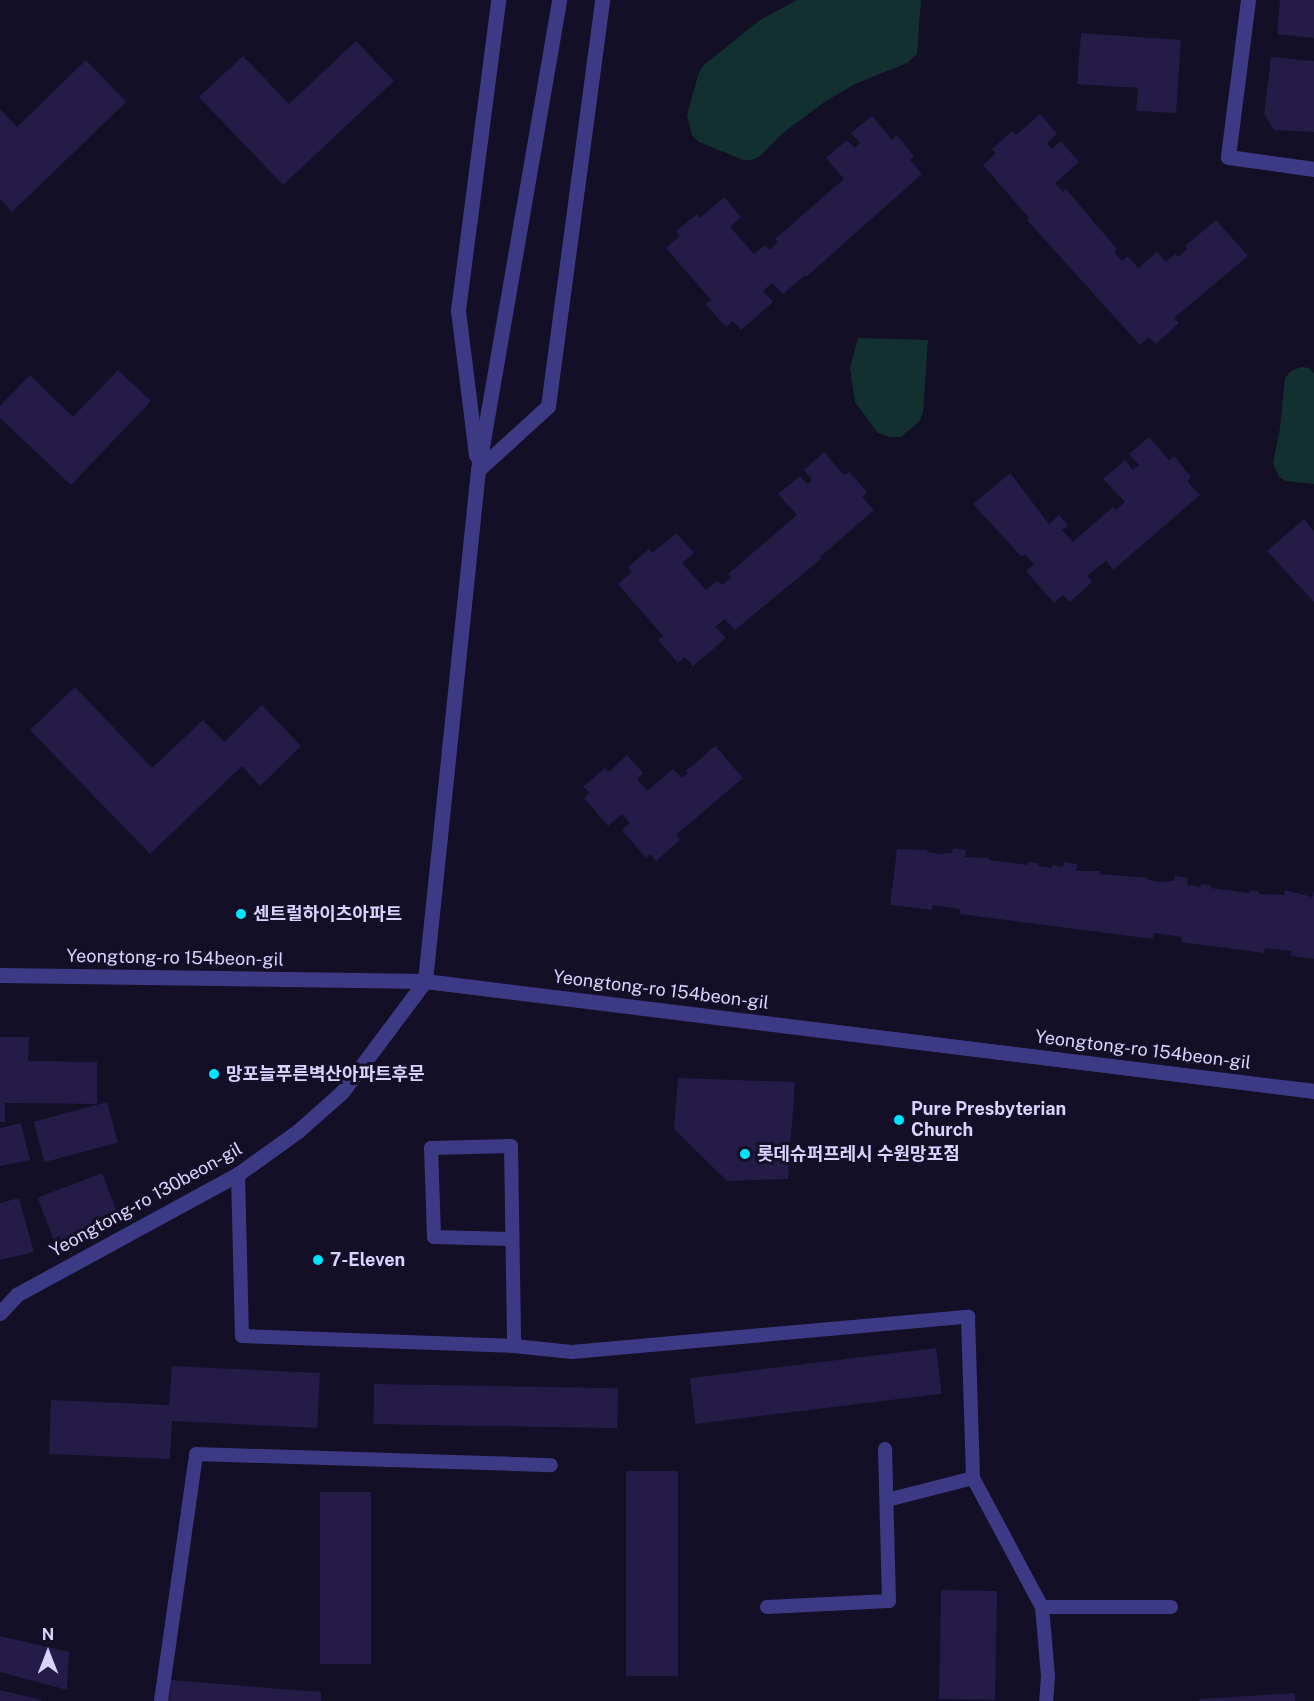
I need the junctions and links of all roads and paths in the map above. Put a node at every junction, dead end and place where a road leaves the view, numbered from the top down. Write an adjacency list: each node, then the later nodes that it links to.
1 (498, 0): 6 (street)
2 (559, 0): 6 (street)
3 (602, 0): 6 (street)
4 (1248, 0): 5 (street)
5 (1314, 169)
6 (478, 470): 8 (street)
7 (0, 975): 8 (street, Yeongtong-ro 154beon-gil)
8 (425, 981): 9 (street, Yeongtong-ro 154beon-gil); 10 (street, Yeongtong-ro 130beon-gil)
9 (1314, 1091)
10 (238, 1174): 12 (street, Yeongtong-ro 130beon-gil); 13 (lane)
11 (512, 1239): 11 (lane); 13 (lane)
12 (0, 1313)
13 (514, 1346): 16 (lane)
14 (885, 1449): 17 (lane)
15 (551, 1465): 21 (lane)
16 (973, 1479): 17 (lane); 19 (lane)
17 (887, 1500): 18 (lane)
18 (767, 1607)
19 (1042, 1607): 20 (lane); 22 (lane)
20 (1171, 1607)
21 (161, 1701)
22 (1046, 1701)

